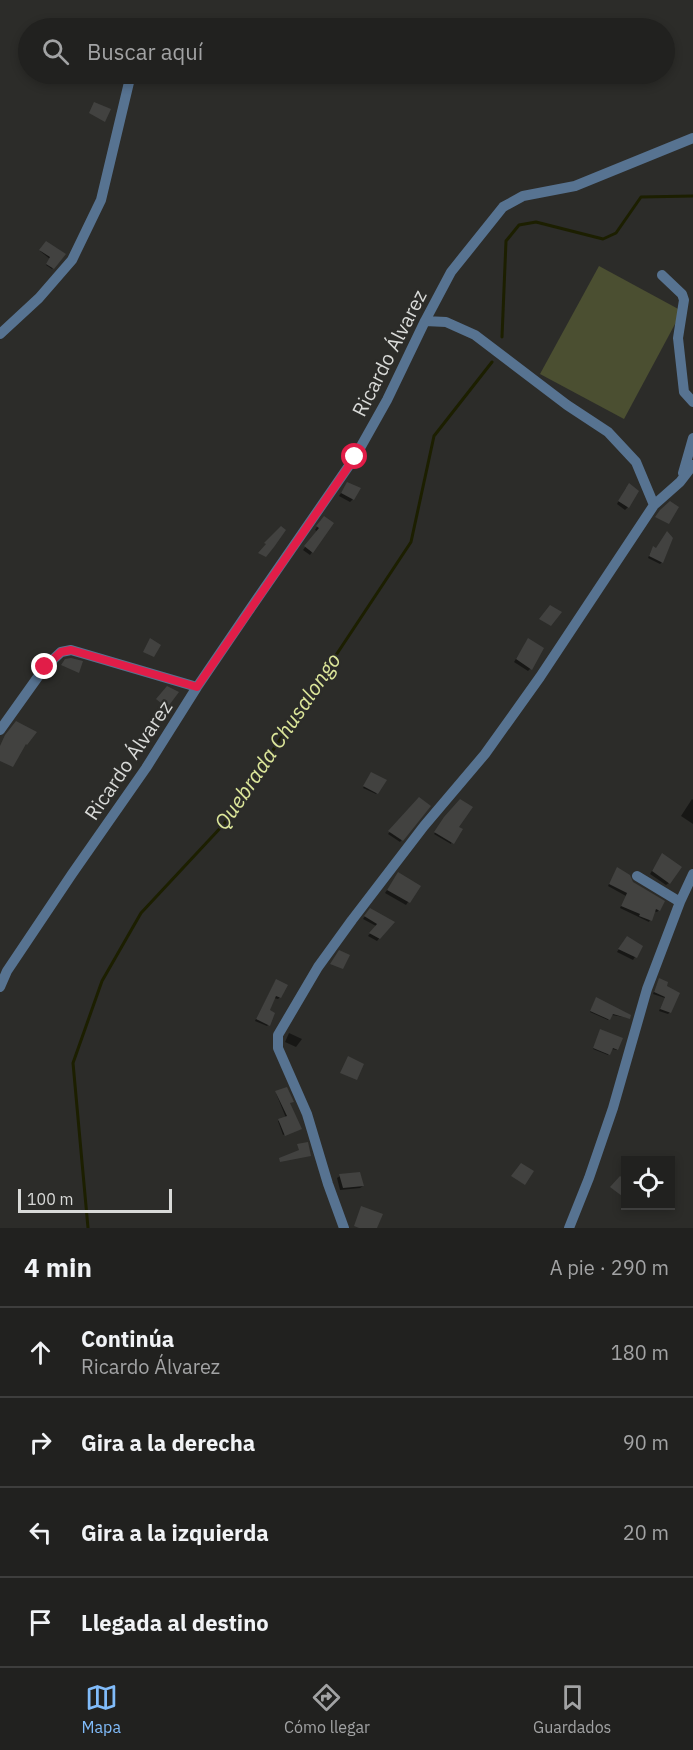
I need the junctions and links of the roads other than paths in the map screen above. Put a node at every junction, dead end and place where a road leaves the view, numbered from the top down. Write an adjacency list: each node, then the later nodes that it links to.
1 (129, 84): 5 (street)
2 (693, 138): 4 (street, Ricardo Álvarez)
3 (662, 275): 6 (street)
4 (425, 321): 10 (street); 11 (street, Ricardo Álvarez)
5 (0, 334)
6 (693, 402)
7 (693, 438): 9 (street)
8 (693, 465): 9 (street)
9 (680, 482): 10 (street)
10 (654, 505): 17 (street)
11 (197, 687): 12 (street); 16 (street, Ricardo Álvarez)
12 (0, 730)
13 (693, 874): 15 (street)
14 (637, 876): 15 (street)
15 (680, 902): 18 (street)
16 (0, 987)
17 (344, 1228)
18 (569, 1228)

